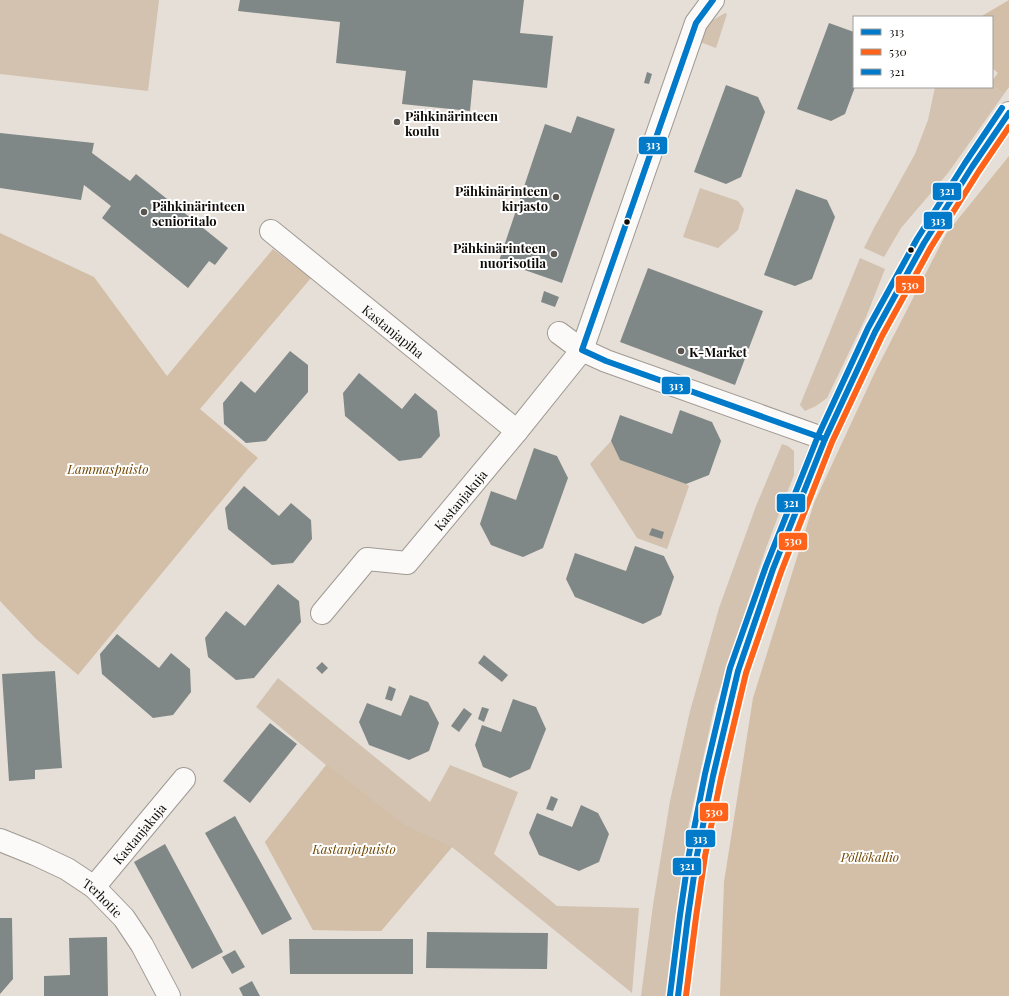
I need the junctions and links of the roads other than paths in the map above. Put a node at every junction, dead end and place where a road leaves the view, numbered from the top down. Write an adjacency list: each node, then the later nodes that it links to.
1 (713, 0): 5 (street, Kastanjakuja)
2 (1009, 113): 7 (street)
3 (270, 231): 6 (street, Kastanjapiha)
4 (559, 333): 5 (street)
5 (582, 350): 6 (street, Kastanjakuja); 7 (street)
6 (517, 431): 8 (street, Kastanjakuja)
7 (825, 439): 13 (street)
8 (322, 614)
9 (184, 779): 11 (street, Kastanjakuja)
10 (0, 840): 11 (street, Terhotie)
11 (94, 887): 12 (street, Terhotie)
12 (169, 996)
13 (678, 996)

